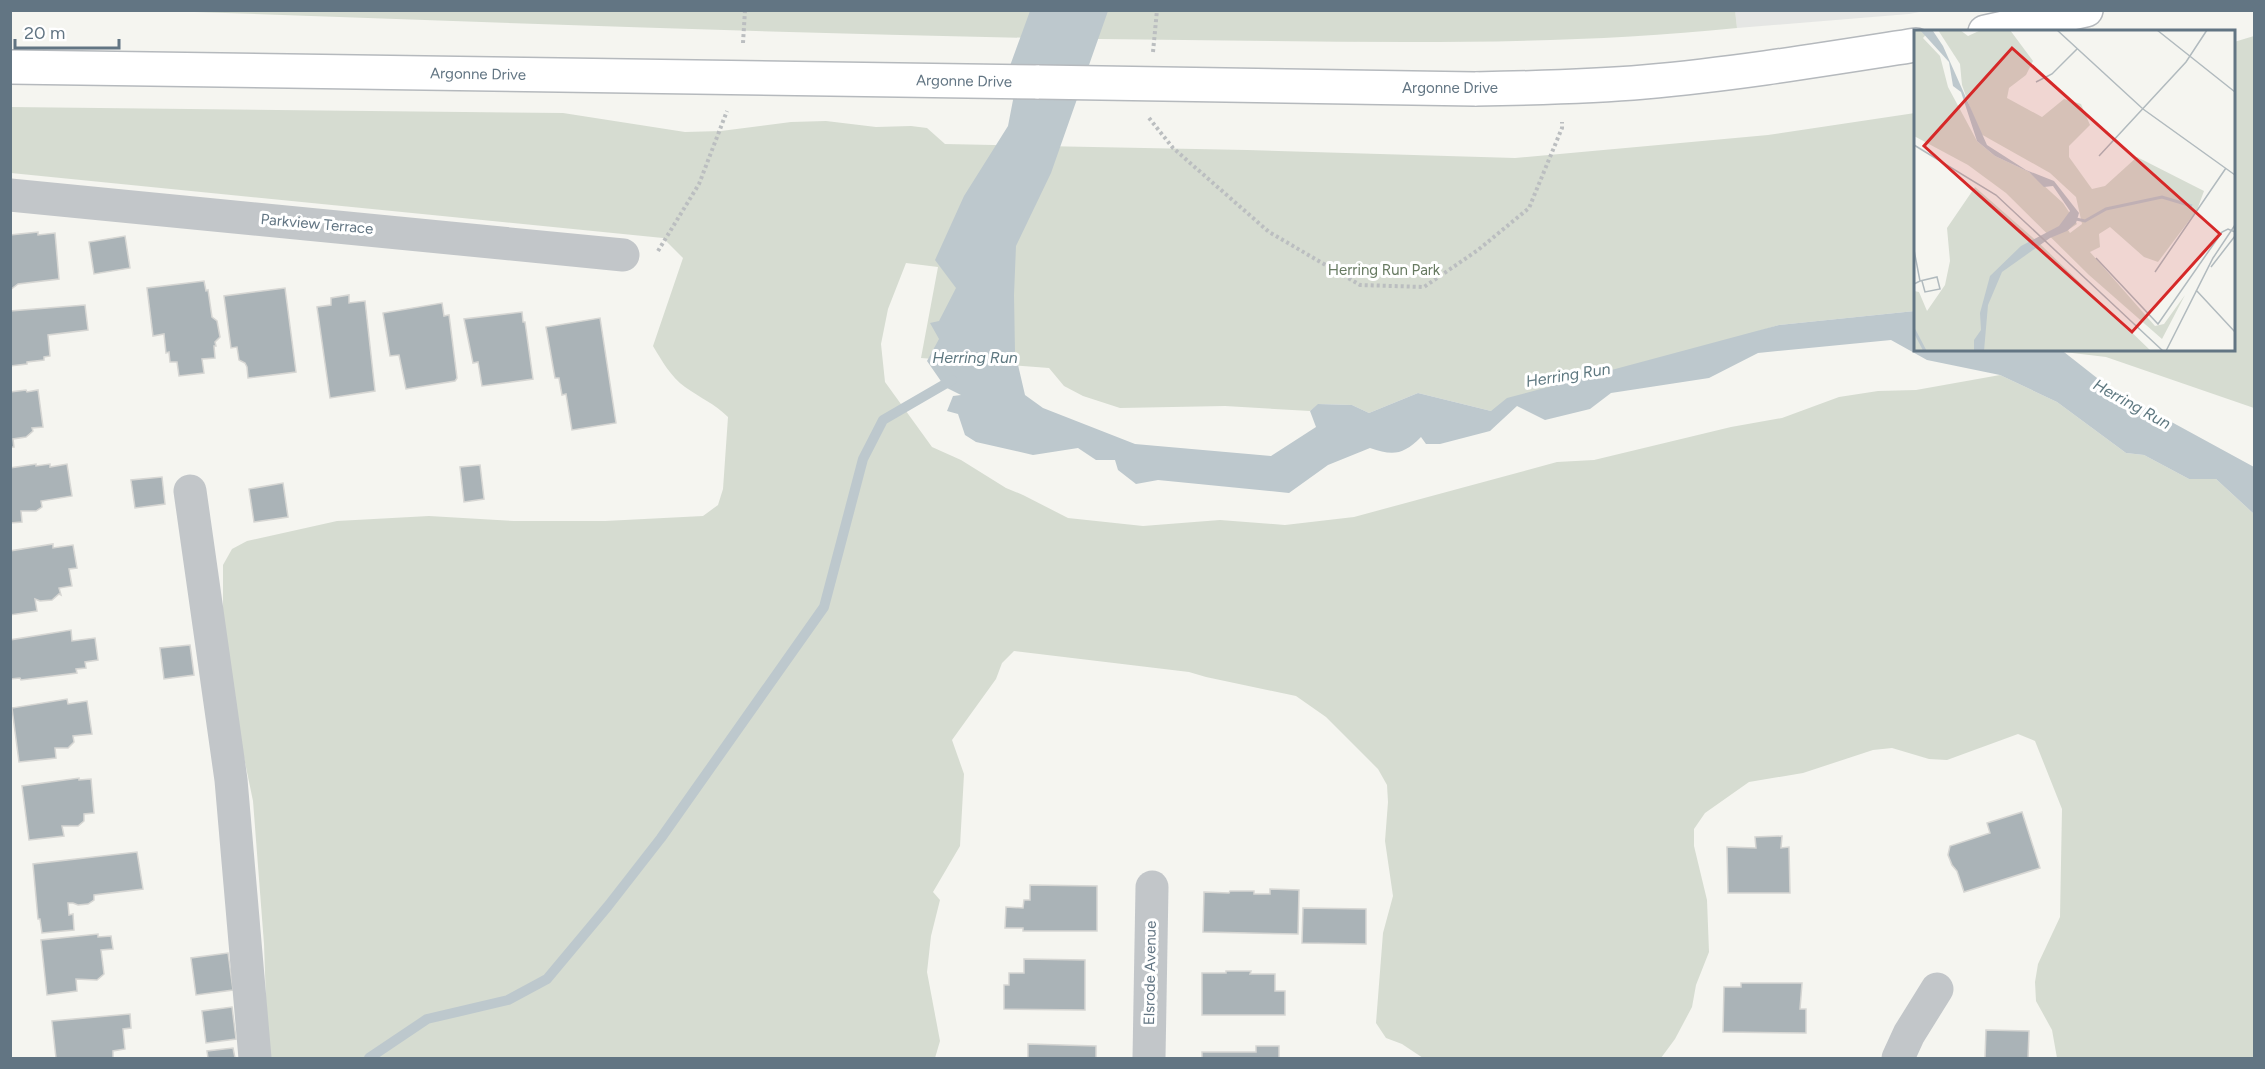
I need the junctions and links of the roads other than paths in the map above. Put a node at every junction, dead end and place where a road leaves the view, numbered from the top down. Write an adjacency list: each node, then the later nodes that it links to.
1 (2086, 10): 2 (main road)
2 (1994, 30)
3 (1914, 45): 4 (main road, Argonne Drive, bridge)
4 (10, 67)
5 (10, 195): 6 (street, Parkview Terrace)
6 (623, 255)
7 (190, 491): 10 (street)
8 (1152, 887): 11 (street, Elsrode Avenue)
9 (1936, 989): 12 (street)
10 (255, 1059)
11 (1149, 1059)
12 (1898, 1059)

